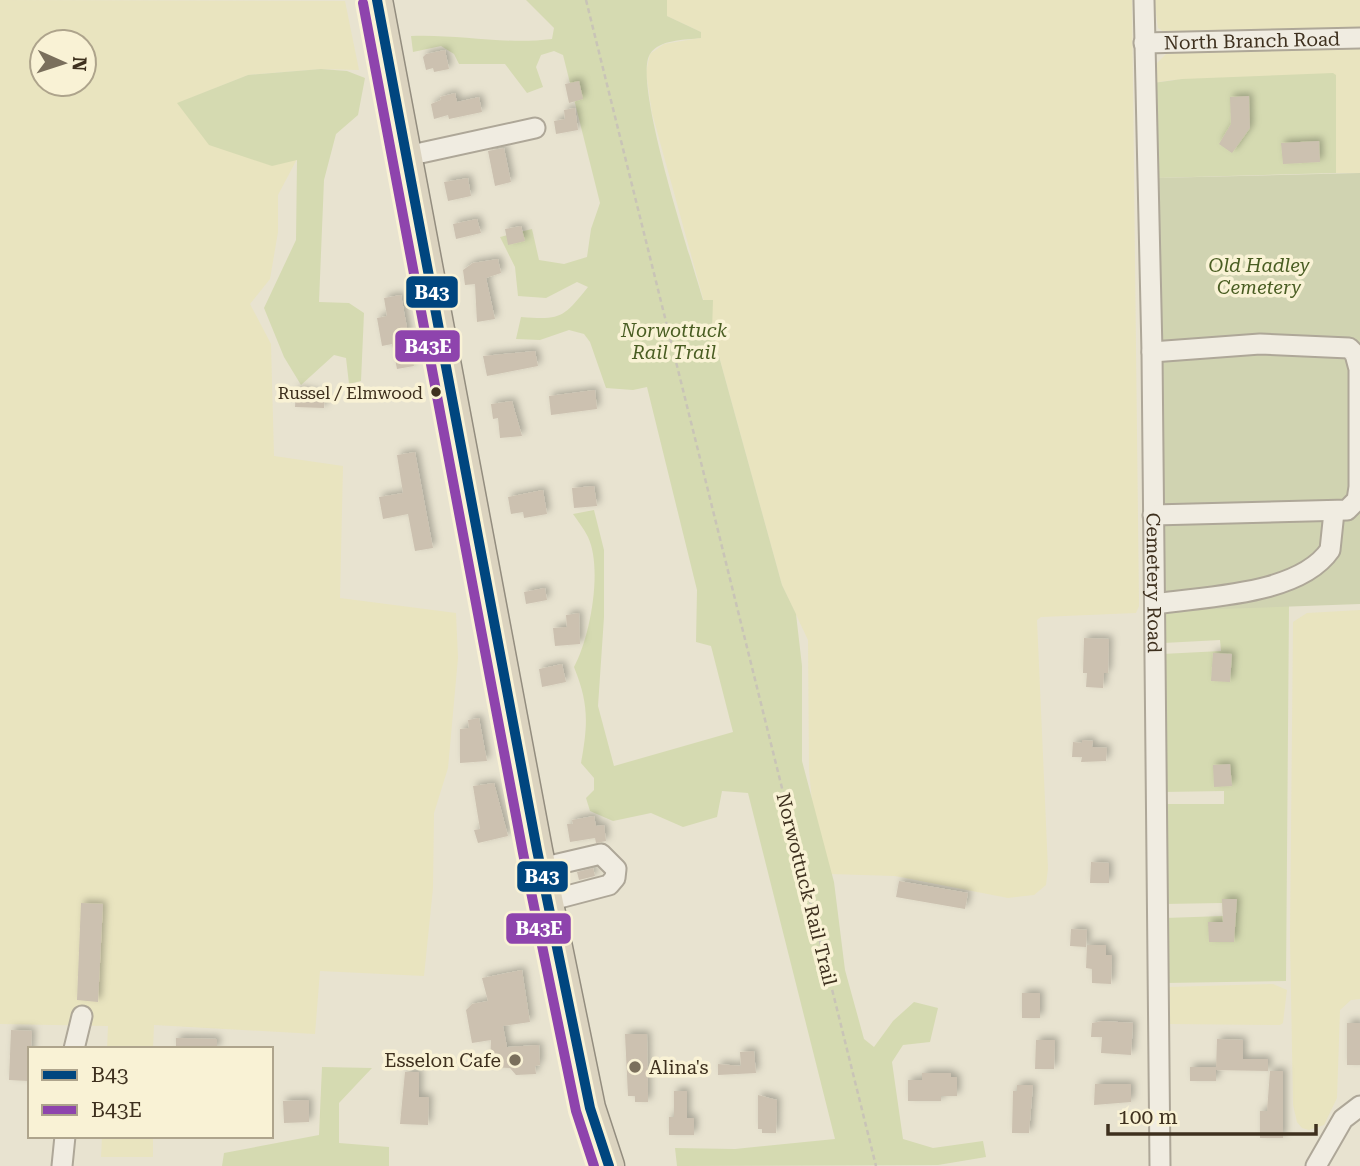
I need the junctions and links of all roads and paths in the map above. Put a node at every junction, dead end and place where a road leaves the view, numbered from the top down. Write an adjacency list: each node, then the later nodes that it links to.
1 (376, 0): 7 (highway)
2 (586, 0): 20 (path, Norwottuck Rail Trail)
3 (1144, 0): 5 (street, Cemetery Road)
4 (1360, 38): 5 (street, North Branch Road)
5 (1144, 43): 8 (street, Cemetery Road)
6 (535, 128): 7 (street)
7 (407, 156): 12 (highway)
8 (1152, 352): 9 (street); 10 (street, Cemetery Road)
9 (1334, 512): 10 (street); 11 (street)
10 (1153, 515): 11 (street, Cemetery Road)
11 (1155, 604): 21 (street, Cemetery Road)
12 (541, 868): 13 (highway); 13 (street)
13 (548, 901): 19 (highway)
14 (82, 1016): 15 (street)
15 (74, 1047)
16 (1360, 1106): 22 (street)
17 (65, 1138): 18 (street)
18 (62, 1166)
19 (609, 1166)
20 (876, 1166)
21 (1160, 1166)
22 (1316, 1166)

